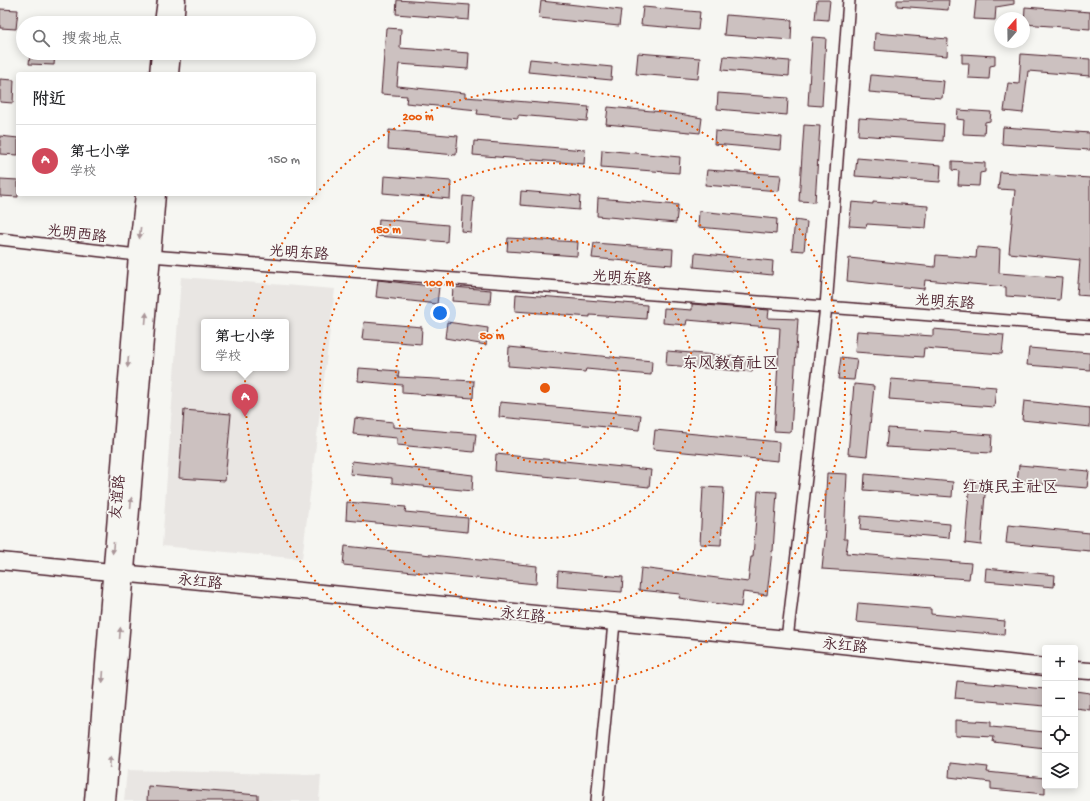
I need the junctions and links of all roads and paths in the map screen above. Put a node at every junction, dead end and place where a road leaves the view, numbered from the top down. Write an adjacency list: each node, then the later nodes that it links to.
1 (166, 0): 4 (street)
2 (177, 0): 5 (street)
3 (849, 0): 14 (street)
4 (164, 16)
5 (176, 16)
6 (159, 60): 8 (street)
7 (171, 60): 9 (street)
8 (158, 72)
9 (170, 72)
10 (144, 196): 13 (street, 友谊路, one-way to 13)
11 (158, 196): 13 (street, 友谊路)
12 (0, 239): 13 (street, 光明西路)
13 (144, 256): 14 (street, 光明东路); 17 (street, 友谊路)
14 (826, 307): 15 (street, 光明东路); 19 (street)
15 (1090, 327)
16 (0, 561): 17 (street, 永红路)
17 (118, 573): 18 (street, 永红路); 23 (street, 友谊路, one-way to 23); 24 (street, 友谊路, one-way to 17)
18 (614, 623): 19 (street, 永红路); 25 (street)
19 (787, 639): 20 (street, 永红路)
20 (1042, 667)
21 (1078, 670): 22 (street)
22 (1090, 671)
23 (93, 801)
24 (107, 801)
25 (597, 801)

